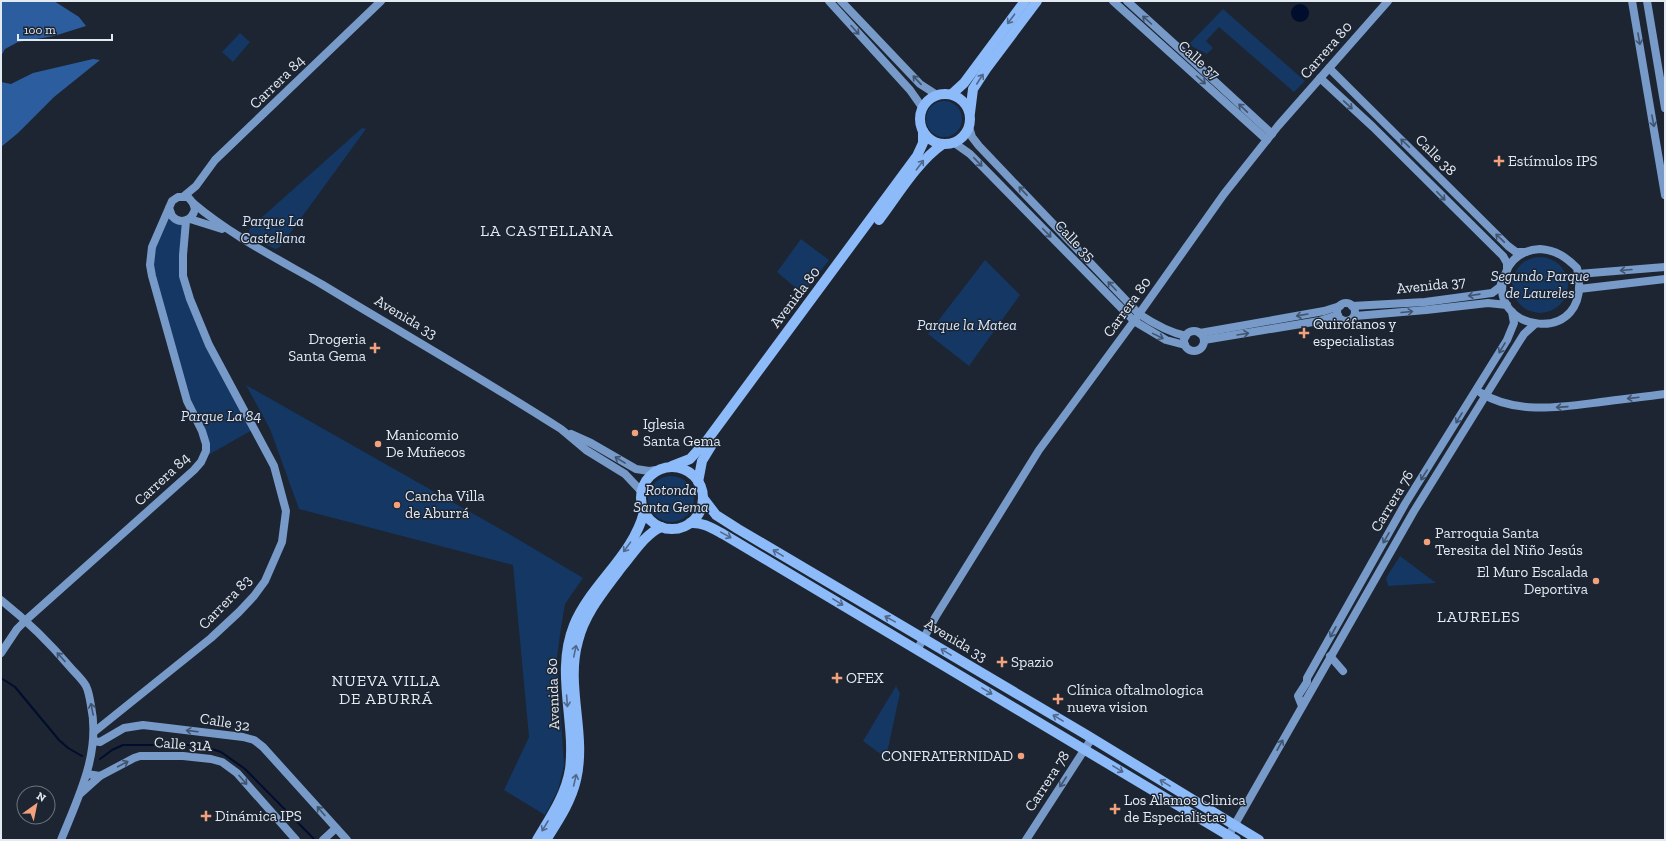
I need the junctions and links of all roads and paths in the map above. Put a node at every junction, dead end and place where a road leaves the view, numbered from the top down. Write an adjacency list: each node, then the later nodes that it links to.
1 (381, 1): 24 (street, Carrera 84)
2 (829, 1): 15 (street, one-way to 15)
3 (841, 1): 14 (street, one-way to 3)
4 (1025, 1): 13 (main road, one-way to 13)
5 (1037, 1): 17 (main road, one-way to 5)
6 (1113, 1): 20 (street, Calle 37, one-way to 20)
7 (1127, 1): 20 (street, Calle 37, one-way to 7)
8 (1388, 1): 11 (street, Carrera 80)
9 (1632, 1): 23 (street, one-way to 23)
10 (1647, 1): 16 (street)
11 (1329, 68): 12 (street, Carrera 80); 28 (street, Calle 38, one-way to 11)
12 (1320, 78): 20 (street, Carrera 80); 30 (street, Calle 38, one-way to 30)
13 (952, 94): 14 (main road); 17 (main road)
14 (936, 95): 15 (main road)
15 (922, 107): 19 (main road)
16 (1665, 108)
17 (970, 115): 18 (main road)
18 (969, 127): 21 (main road); 37 (street, Calle 35, one-way to 18)
19 (923, 131): 22 (main road); 49 (main road, Avenida 80)
20 (1269, 137): 37 (street, Carrera 80)
21 (953, 142): 22 (main road); 40 (street, Calle 35, one-way to 40)
22 (943, 144): 51 (main road, Avenida 80, one-way to 22)
23 (1665, 195)
24 (189, 199): 25 (street); 26 (street); 27 (street, Avenida 33)
25 (170, 208): 26 (street); 58 (street, Carrera 84)
26 (188, 220): 27 (street, Avenida 33); 65 (street, Carrera 83)
27 (234, 234): 48 (street, Avenida 33)
28 (1526, 252): 30 (street); 31 (street)
29 (1665, 267): 31 (street, one-way to 31)
30 (1505, 273): 35 (street, Avenida 37, one-way to 35); 36 (street)
31 (1578, 274): 33 (street)
32 (1665, 279): 33 (street)
33 (1579, 289): 41 (street)
34 (1340, 306): 35 (street); 38 (street); 43 (street, one-way to 43)
35 (1352, 306): 39 (street)
36 (1510, 308): 39 (street, Avenida 37, one-way to 36); 41 (street); 45 (street, Carrera 76, one-way to 45)
37 (1139, 314): 40 (street, Carrera 80); 42 (street, Calle 35)
38 (1338, 315): 39 (street); 43 (street, one-way to 38)
39 (1354, 316)
40 (1134, 321): 44 (street, Calle 35, one-way to 44); 59 (street, Carrera 80)
41 (1535, 324): 47 (street, Carrera 76)
42 (1186, 336): 43 (street); 44 (street)
43 (1202, 336): 44 (street)
44 (1185, 345)
45 (1476, 389): 47 (street); 64 (street, Carrera 76, one-way to 64)
46 (1665, 394): 47 (street, one-way to 47)
47 (1485, 395): 62 (street, Carrera 76)
48 (561, 429): 50 (street, Avenida 33, one-way to 48); 52 (street, Avenida 33)
49 (672, 466): 50 (main road); 51 (main road)
50 (656, 470): 52 (main road)
51 (698, 482): 53 (main road)
52 (641, 491): 54 (main road)
53 (703, 498): 55 (main road); 59 (main road, Avenida 33, one-way to 53)
54 (644, 512): 56 (main road); 81 (main road, Avenida 80, one-way to 81)
55 (690, 523): 56 (main road); 60 (main road, Avenida 33, one-way to 60)
56 (661, 527): 82 (main road, Avenida 80, one-way to 56)
57 (1, 600): 58 (street)
58 (26, 620): 61 (street, Carrera 84); 65 (street, one-way to 58)
59 (924, 638): 60 (street, Carrera 80); 67 (main road, Avenida 33, one-way to 59)
60 (917, 650): 69 (main road, Avenida 33, one-way to 69)
61 (1, 653)
62 (1330, 656): 63 (street); 64 (street, Carrera 76)
63 (1343, 671)
64 (1302, 706): 74 (street, Carrera 76, one-way to 64)
65 (94, 732): 68 (street)
66 (107, 738): 68 (street, Calle 32); 70 (street, Calle 32); 75 (street, Calle 32, one-way to 66)
67 (1092, 738): 69 (street, Carrera 78); 74 (main road, Avenida 33, one-way to 67)
68 (93, 741): 70 (street)
69 (1084, 749): 76 (main road, Avenida 33, one-way to 76); 83 (street, Carrera 78, one-way to 83)
70 (92, 753): 71 (street)
71 (87, 774): 72 (street); 73 (street)
72 (100, 776): 73 (street, Calle 31A); 78 (street, Calle 31A, one-way to 78)
73 (79, 795): 77 (street)
74 (1234, 825): 76 (street, Carrera 76); 84 (main road, Avenida 33)
75 (334, 830): 79 (street); 80 (street, Calle 32)
76 (1230, 838)
77 (61, 840)
78 (296, 840)
79 (323, 840)
80 (346, 840)
81 (537, 840)
82 (546, 840)
83 (1026, 840)
84 (1260, 840)

